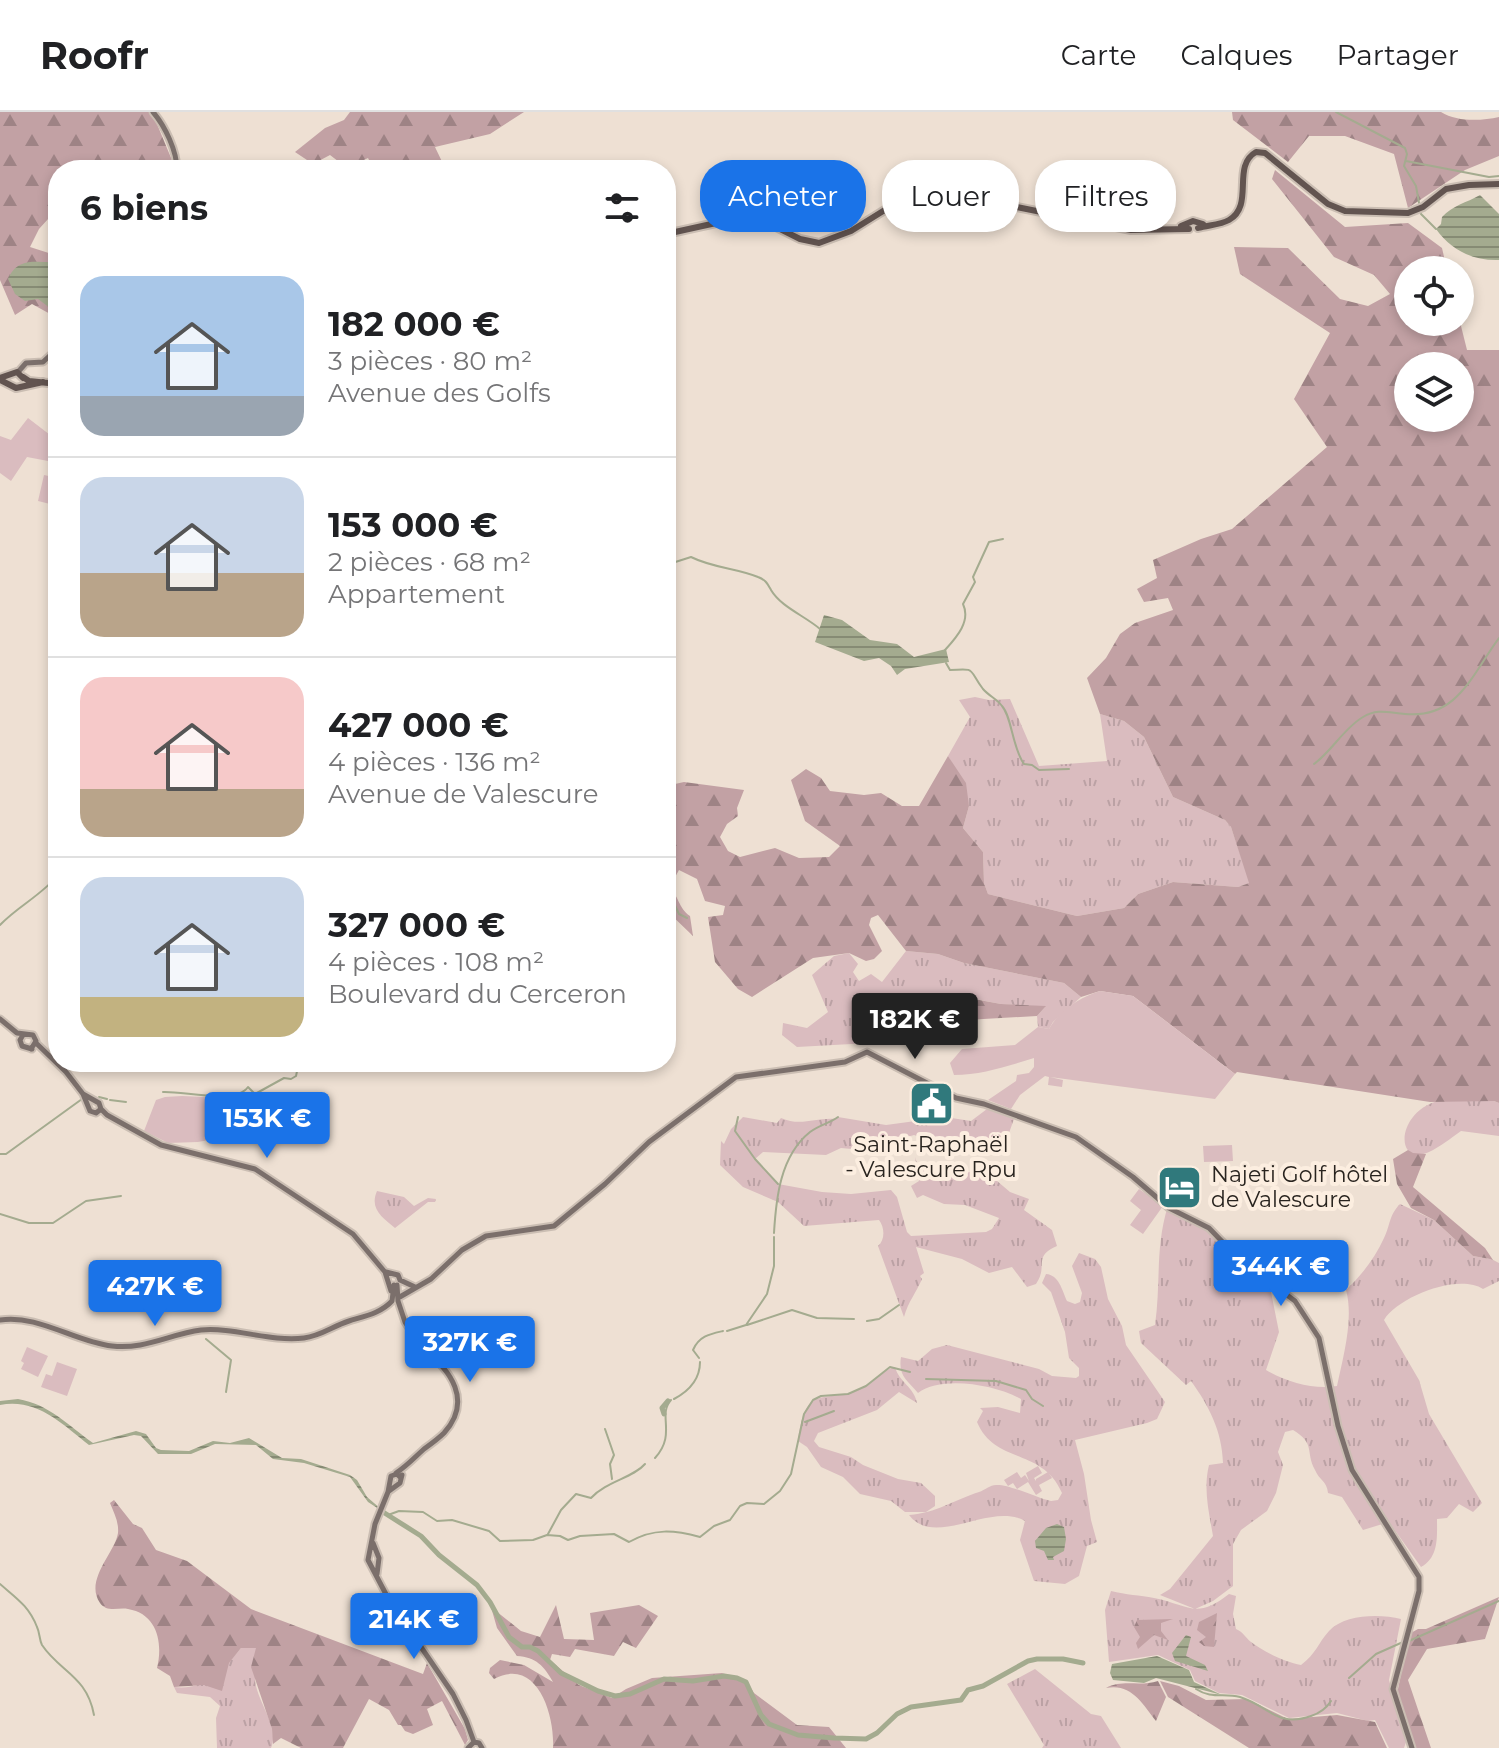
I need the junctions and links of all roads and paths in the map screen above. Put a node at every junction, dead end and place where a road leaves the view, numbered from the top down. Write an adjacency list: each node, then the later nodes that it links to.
1 (153, 112): 2 (main road)
2 (176, 160)
3 (1499, 184): 4 (main road)
4 (676, 233)
5 (48, 357): 6 (main road)
6 (21, 378): 8 (main road); 8 (main road); 9 (main road)
7 (0, 379): 8 (main road)
8 (9, 379)
9 (48, 383)
10 (0, 1020): 11 (main road); 12 (main road)
11 (23, 1035): 12 (main road); 13 (main road)
12 (20, 1042): 13 (main road)
13 (34, 1046): 14 (main road)
14 (48, 1054)
15 (66, 1072): 16 (main road)
16 (91, 1104): 17 (main road); 17 (main road)
17 (100, 1111): 18 (main road)
18 (393, 1282): 19 (main road); 20 (main road); 21 (main road)
19 (415, 1287): 20 (main road); 35 (main road)
20 (398, 1298): 22 (main road)
21 (389, 1304): 22 (main road); 23 (main road)
22 (399, 1306): 24 (main road)
23 (0, 1320)
24 (406, 1466): 25 (main road); 26 (main road)
25 (395, 1474): 26 (main road); 27 (main road)
26 (401, 1478): 28 (main road)
27 (390, 1481): 28 (main road); 29 (main road)
28 (397, 1485): 29 (main road)
29 (388, 1492): 30 (main road)
30 (373, 1555): 31 (main road); 31 (main road)
31 (374, 1564): 32 (main road)
32 (474, 1742): 33 (main road); 34 (main road)
33 (468, 1748)
34 (482, 1748)
35 (1411, 1748)

